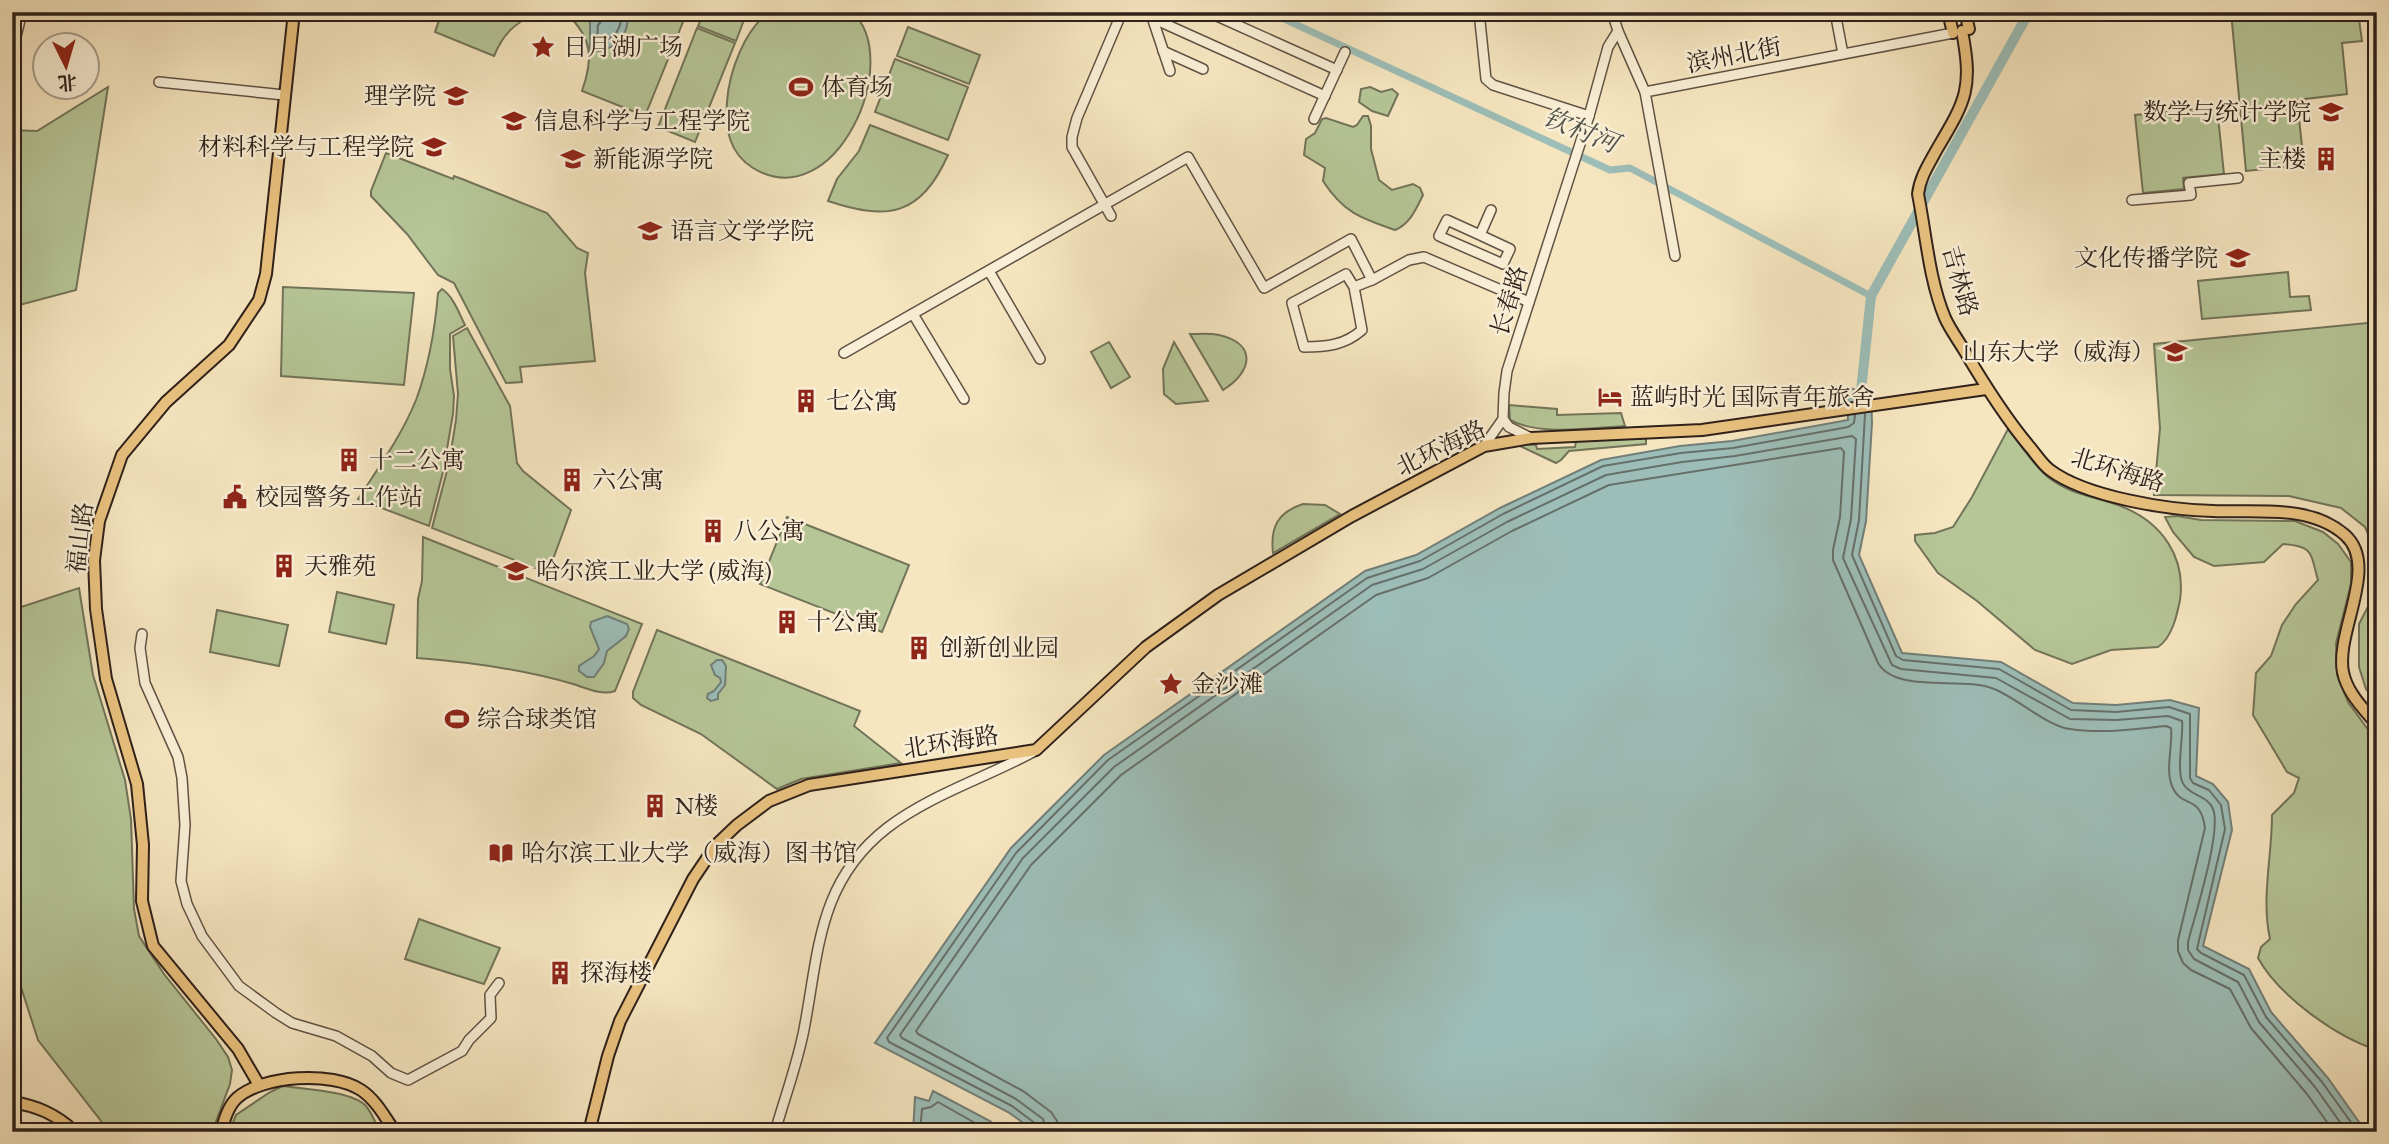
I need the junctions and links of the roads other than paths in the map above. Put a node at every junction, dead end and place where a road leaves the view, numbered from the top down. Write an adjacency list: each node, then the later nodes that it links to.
1 (22, 12): 15 (street)
2 (294, 12): 22 (main road, 福山路)
3 (1122, 12): 28 (street)
4 (1208, 12): 18 (street)
5 (1479, 12): 24 (street)
6 (1612, 12): 11 (street)
7 (1835, 12): 16 (street)
8 (1948, 12): 12 (main road)
9 (1965, 12): 12 (main road)
10 (1151, 15): 13 (street); 23 (street)
11 (1618, 31): 21 (street); 24 (street)
12 (1962, 31): 16 (street, 滨州北街); 40 (main road, 吉林路)
13 (1163, 51): 17 (street); 19 (street)
14 (1345, 52): 18 (street)
15 (12, 53)
16 (1843, 54): 21 (street, 滨州北街)
17 (1203, 69)
18 (1337, 70): 23 (street)
19 (1170, 71)
20 (159, 82): 22 (street)
21 (1646, 92): 32 (street)
22 (284, 95): 51 (main road, 福山路)
23 (1325, 96): 25 (street)
24 (1589, 116): 36 (street, 长春路)
25 (1314, 119)
26 (2238, 178): 27 (street)
27 (2132, 200)
28 (1103, 204): 30 (street); 33 (street); 34 (street)
29 (1491, 210): 31 (street)
30 (1111, 216)
31 (1480, 235): 31 (street)
32 (1675, 256)
33 (989, 271): 37 (street); 39 (street)
34 (1373, 280): 35 (street); 36 (street)
35 (1354, 287): 35 (street)
36 (1529, 302): 44 (street, 长春路)
37 (913, 314): 38 (street); 43 (street)
38 (844, 353)
39 (1040, 359)
40 (1978, 374): 41 (main road, 吉林路); 42 (main road)
41 (1986, 389): 42 (main road, 北环海路); 48 (main road, 北环海路)
42 (1967, 391): 45 (main road, 北环海路)
43 (964, 399)
44 (1503, 419): 45 (street); 46 (street)
45 (1531, 438): 46 (main road, 北环海路)
46 (1484, 446): 49 (main road, 北环海路)
47 (142, 634): 50 (street)
48 (2377, 725)
49 (1036, 750): 56 (main road, 北环海路); 57 (street)
50 (499, 983)
51 (259, 1085): 54 (main road); 55 (main road)
52 (12, 1102): 53 (main road)
53 (75, 1132)
54 (221, 1132)
55 (394, 1132)
56 (589, 1132)
57 (775, 1132)

